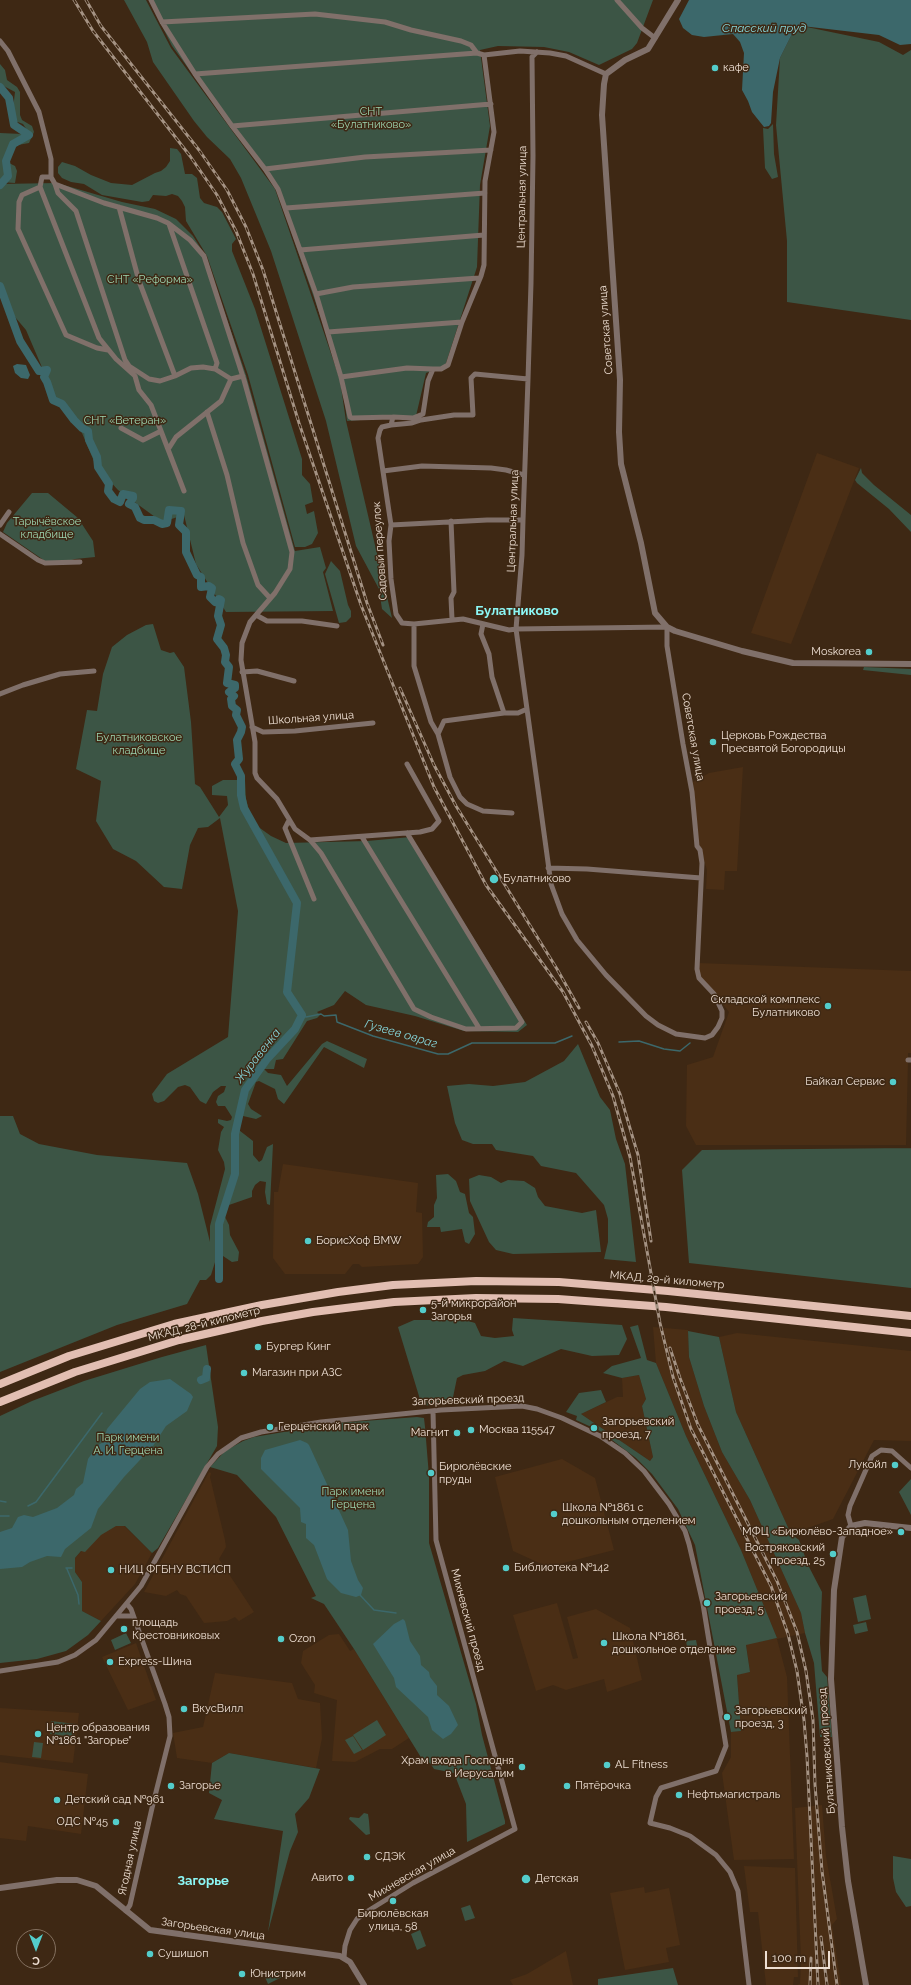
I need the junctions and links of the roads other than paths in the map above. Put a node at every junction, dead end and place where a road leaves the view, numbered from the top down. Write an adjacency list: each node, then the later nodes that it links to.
1 (151, 0): 4 (street)
2 (617, 0): 5 (street)
3 (678, 0): 5 (street)
4 (162, 22): 8 (street); 10 (street)
5 (655, 38): 11 (street)
6 (0, 41): 16 (street)
7 (537, 52): 9 (street); 11 (street); 36 (street, Центральная улица)
8 (477, 53): 9 (street); 10 (street)
9 (484, 55): 12 (street)
10 (195, 74): 13 (street)
11 (606, 74): 59 (street, Советская улица)
12 (491, 104): 13 (street); 14 (street)
13 (232, 126): 15 (street)
14 (491, 150): 15 (street); 19 (street)
15 (266, 169): 21 (street)
16 (51, 177): 17 (street); 18 (street)
17 (55, 184): 20 (street); 32 (street)
18 (40, 188): 29 (street); 29 (street)
19 (485, 193): 21 (street); 23 (street)
20 (119, 207): 22 (street); 32 (street)
21 (286, 208): 24 (street)
22 (168, 223): 30 (street); 33 (street)
23 (484, 235): 24 (street); 25 (street)
24 (300, 250): 26 (street)
25 (479, 278): 26 (street); 27 (street)
26 (316, 294): 28 (street)
27 (462, 322): 28 (street); 31 (street)
28 (328, 332): 34 (street)
29 (108, 350): 41 (street)
30 (215, 369): 32 (street); 35 (street)
31 (433, 369): 34 (street); 38 (street)
32 (175, 376)
33 (243, 376): 35 (street); 53 (street)
34 (341, 377): 38 (street)
35 (231, 379): 37 (street)
36 (528, 379): 39 (street); 44 (street, Центральная улица)
37 (207, 412): 42 (street); 53 (street)
38 (393, 417): 39 (street)
39 (391, 424): 43 (street, Садовый переулок)
40 (120, 428): 41 (street)
41 (161, 431): 42 (street)
42 (169, 448): 45 (street)
43 (383, 471): 44 (street); 50 (street, Садовый переулок)
44 (524, 475): 47 (street, Центральная улица)
45 (184, 491)
46 (9, 512): 49 (street)
47 (523, 520): 48 (street); 60 (street, Центральная улица)
48 (450, 521): 50 (street); 55 (street)
49 (0, 525)
50 (391, 525): 56 (street, Садовый переулок)
51 (0, 534): 52 (street)
52 (80, 562)
53 (270, 598): 54 (street)
54 (256, 614): 58 (street); 63 (street)
55 (452, 619): 56 (street); 57 (street)
56 (414, 624): 70 (street)
57 (483, 624): 60 (street); 67 (street)
58 (337, 626)
59 (667, 627): 60 (street); 61 (street, Советская улица); 78 (street, Советская улица)
60 (516, 629): 66 (street, Центральная улица)
61 (911, 664)
62 (94, 671): 65 (street)
63 (242, 672): 64 (street); 69 (street)
64 (294, 681)
65 (0, 694)
66 (527, 709): 67 (street); 77 (street, Центральная улица)
67 (504, 713): 70 (street)
68 (373, 723): 69 (street, Школьная улица)
69 (252, 727): 73 (street)
70 (438, 734): 72 (street)
71 (407, 764): 74 (street)
72 (512, 813)
73 (290, 823): 76 (street); 79 (street)
74 (407, 833): 75 (street); 80 (street)
75 (362, 837): 76 (street); 80 (street)
76 (310, 840): 80 (street)
77 (548, 868): 78 (street); 78 (street, Центральная улица)
78 (701, 878)
79 (314, 899)
80 (479, 1028)
81 (420, 1283): 82 (highway, МКАД, 29-й километр); 84 (highway, МКАД, 28-й километр)
82 (911, 1316)
83 (911, 1333): 85 (highway, МКАД, 28-й километр)
84 (0, 1382)
85 (0, 1402)
86 (433, 1411): 90 (street, Загорьевский проезд); 94 (street, Михневский проезд); 99 (street, Загорьевский проезд)
87 (911, 1468): 88 (street, Булатниковский проезд)
88 (850, 1523): 89 (street); 100 (street, Булатниковский проезд)
89 (911, 1528)
90 (127, 1604): 91 (street, Загорьевский проезд); 92 (street, Ягодная улица)
91 (116, 1616): 92 (street); 93 (street, Загорьевский проезд)
92 (133, 1616): 96 (street, Ягодная улица)
93 (0, 1671)
94 (515, 1829): 97 (street, Михневская улица)
95 (0, 1888): 96 (street, Загорьевская улица)
96 (126, 1911): 97 (street, Загорьевская улица)
97 (344, 1957): 98 (street)
98 (364, 1985)
99 (749, 1985)
100 (866, 1985)

